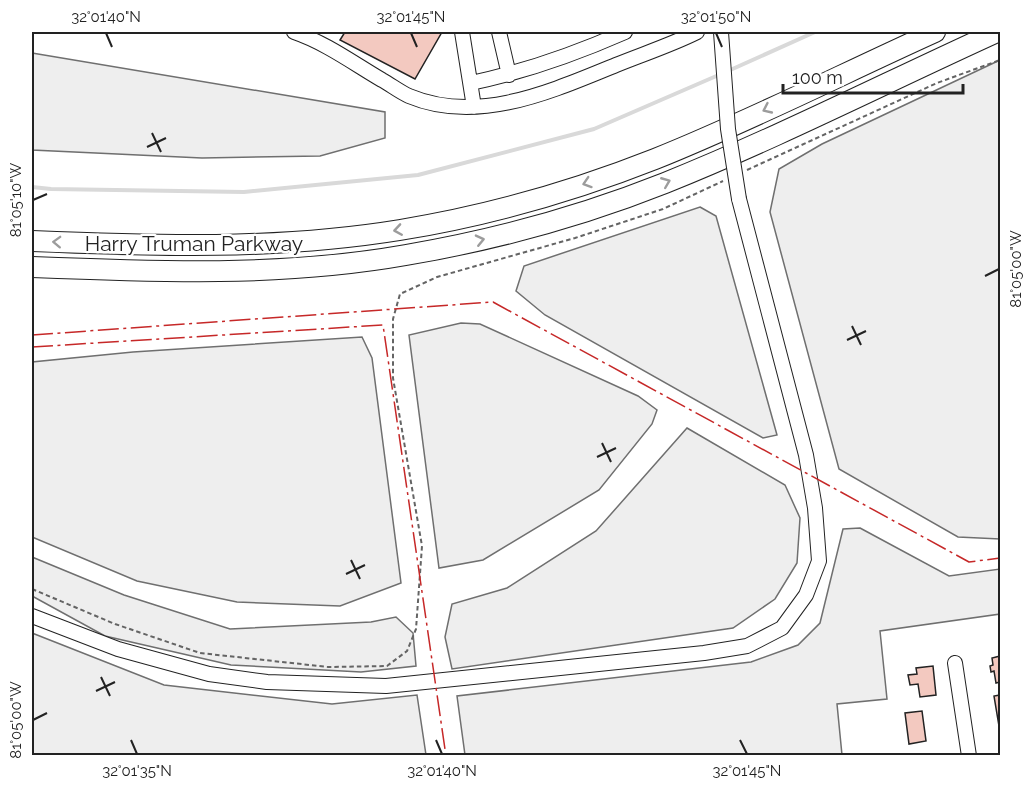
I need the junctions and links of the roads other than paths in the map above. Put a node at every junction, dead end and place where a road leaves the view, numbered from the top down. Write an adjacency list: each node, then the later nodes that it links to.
1 (294, 32): 11 (street)
2 (462, 32): 10 (street)
3 (499, 32): 9 (street)
4 (625, 32): 9 (street)
5 (697, 32): 11 (street)
6 (721, 32): 16 (street, bridge)
7 (935, 32): 12 (highway, Harry Truman Parkway, one-way to 12)
8 (997, 32): 13 (highway, Harry Truman Parkway, one-way to 8)
9 (509, 75): 10 (street)
10 (471, 84): 11 (street)
11 (474, 107)
12 (32, 241)
13 (319, 266): 14 (highway, Harry Truman Parkway); 15 (highway)
14 (32, 267)
15 (32, 280)
16 (32, 616)
17 (955, 663): 18 (street)
18 (969, 756)

